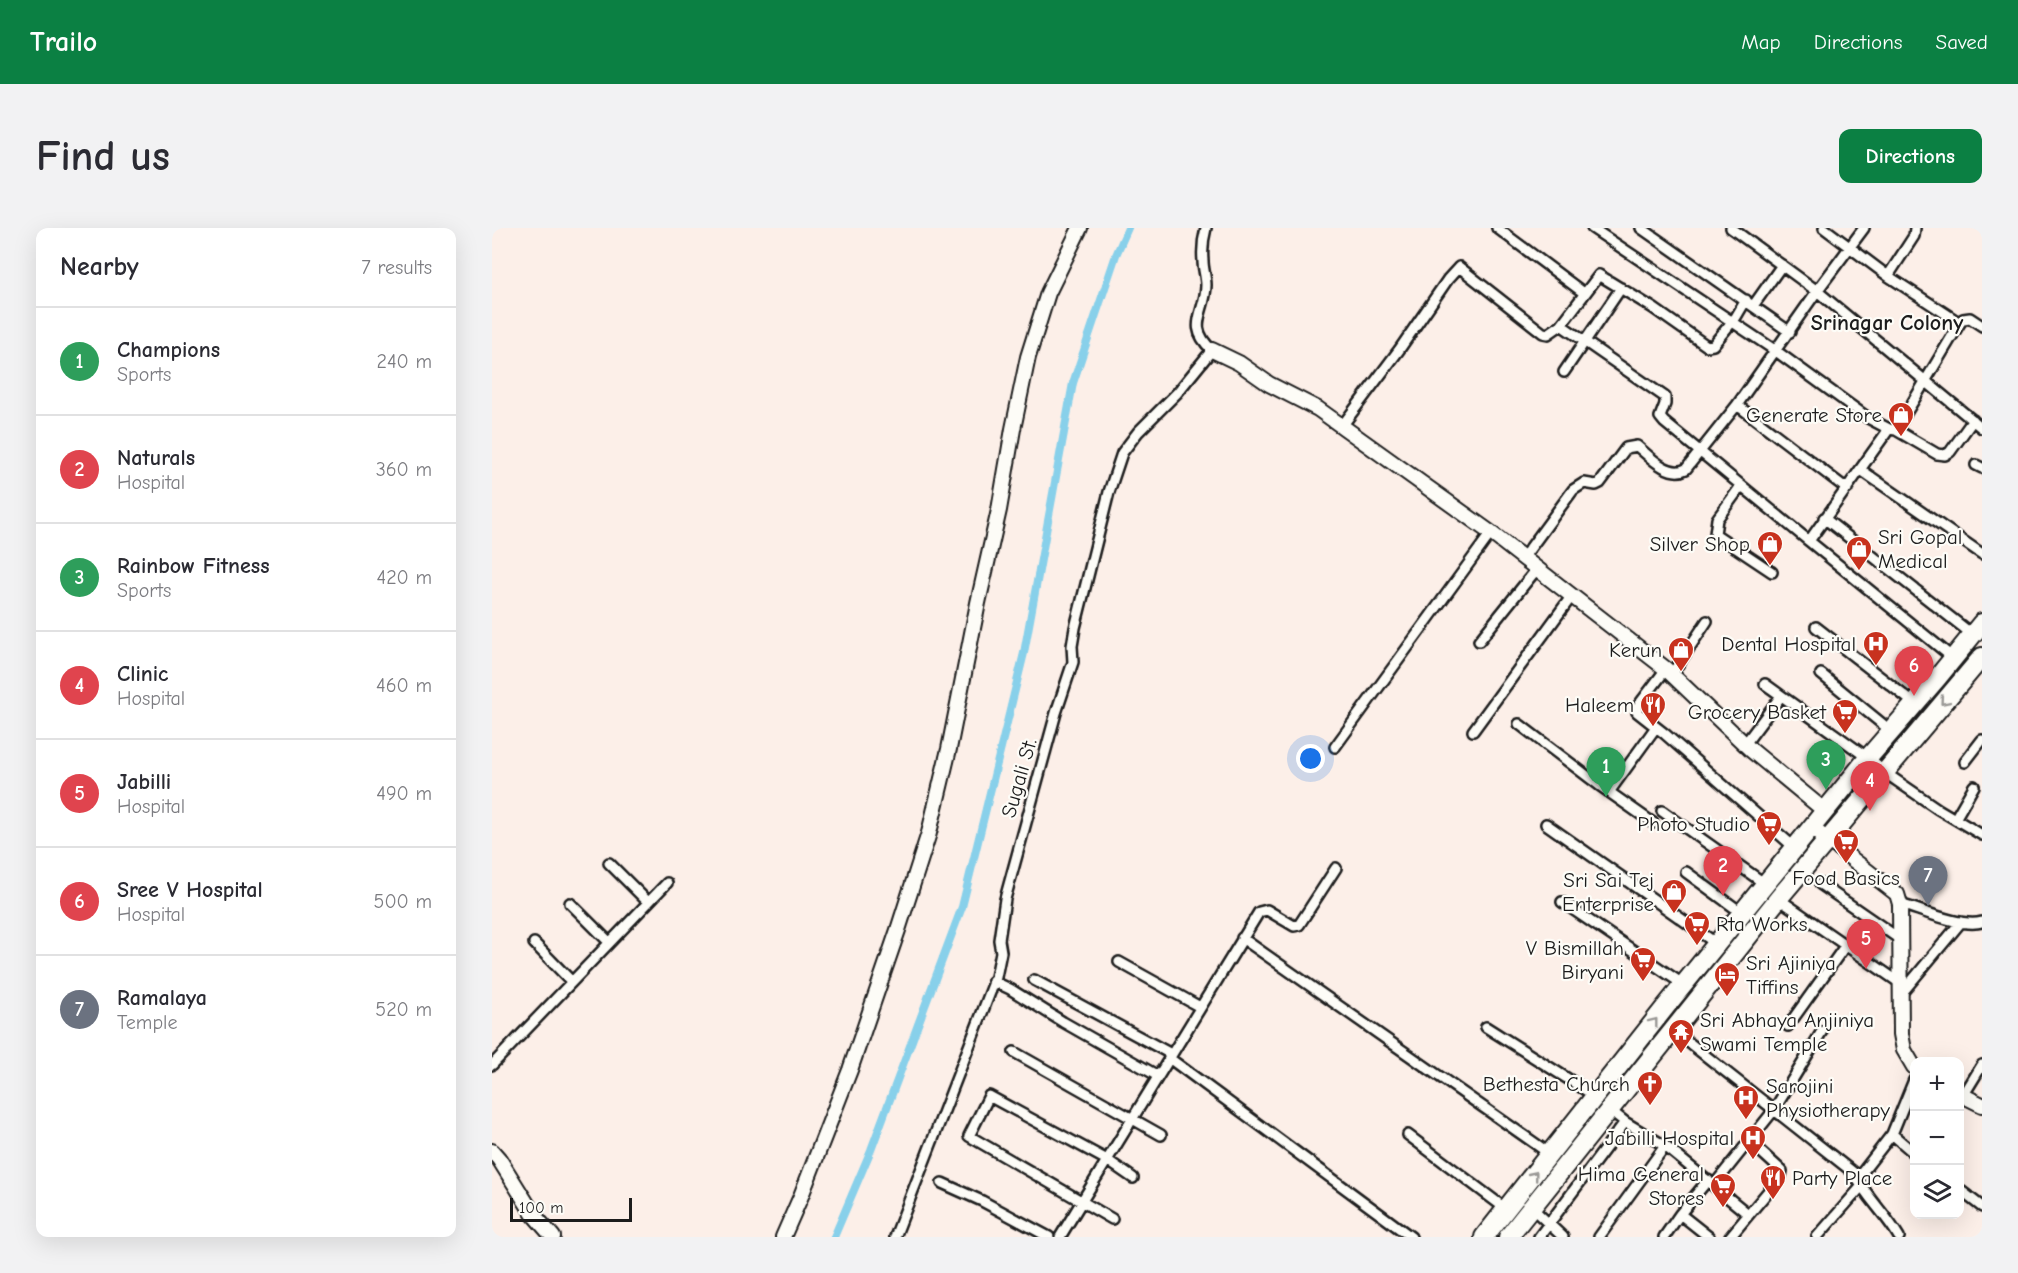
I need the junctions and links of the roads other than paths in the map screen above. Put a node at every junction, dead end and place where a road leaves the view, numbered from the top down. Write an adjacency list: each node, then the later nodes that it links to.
1 (1080, 228): 145 (street)
2 (1206, 228): 23 (street)
3 (1497, 228): 15 (street)
4 (1592, 228): 17 (street)
5 (1641, 228): 16 (street)
6 (1731, 228): 11 (street)
7 (1824, 228): 10 (street)
8 (1864, 228): 10 (street)
9 (1915, 228): 12 (street)
10 (1850, 249): 12 (street); 14 (street)
11 (1782, 265): 14 (street); 16 (street)
12 (1888, 276): 18 (street)
13 (1621, 288): 15 (street); 17 (street); 22 (street)
14 (1817, 291): 21 (street); 26 (street)
15 (1584, 292): 19 (street)
16 (1750, 303): 17 (street); 21 (street)
17 (1731, 321): 24 (street)
18 (1960, 323): 20 (street); 26 (street)
19 (1561, 325): 22 (street); 29 (street)
20 (1982, 326)
21 (1790, 332): 24 (street)
22 (1585, 340): 25 (street); 32 (street)
23 (1212, 350): 29 (street); 99 (street, Sugali St.)
24 (1776, 351): 27 (street); 31 (street)
25 (1564, 372)
26 (1927, 381): 28 (street); 31 (street)
27 (1737, 405): 32 (street); 35 (street)
28 (1973, 420): 30 (street); 31 (street)
29 (1342, 426): 37 (street)
30 (1982, 428)
31 (1892, 430): 33 (street)
32 (1701, 452): 34 (street); 40 (street)
33 (1861, 470): 35 (street); 39 (street)
34 (1741, 486): 38 (street); 42 (street)
35 (1847, 489): 36 (street)
36 (1824, 518): 38 (street); 46 (street)
37 (1491, 533): 40 (street); 61 (street)
38 (1809, 541): 48 (street)
39 (1982, 554)
40 (1523, 558): 41 (street)
41 (1536, 570): 43 (street); 47 (street)
42 (1772, 572)
43 (1571, 597): 50 (street); 57 (street)
44 (1707, 621): 50 (street)
45 (1816, 627): 54 (street)
46 (1978, 629): 48 (highway)
47 (1479, 641)
48 (1953, 658): 54 (highway)
49 (1981, 662): 64 (highway, one-way to 64)
50 (1669, 671): 56 (street); 60 (street)
51 (1821, 674): 58 (street)
52 (1765, 684): 53 (street)
53 (1781, 696): 60 (street); 62 (street)
54 (1915, 704): 58 (highway)
55 (1519, 724): 66 (street)
56 (1656, 727): 66 (street); 75 (street)
57 (1473, 731)
58 (1891, 731): 62 (highway)
59 (1982, 740): 63 (street)
60 (1745, 744): 68 (street)
61 (1335, 747)
62 (1868, 758): 64 (street); 68 (highway)
63 (1965, 762)
64 (1884, 772): 69 (street); 74 (highway)
65 (1974, 786): 69 (street)
66 (1609, 792): 70 (street)
67 (1662, 811): 80 (street)
68 (1825, 811): 72 (highway)
69 (1955, 819): 73 (street)
70 (1653, 823)
71 (1546, 824): 94 (street)
72 (1811, 827): 74 (street); 75 (highway)
73 (1982, 835)
74 (1826, 840): 82 (highway); 86 (street)
75 (1795, 848): 80 (highway)
76 (609, 863): 83 (street)
77 (1336, 868): 90 (street)
78 (1686, 872): 87 (street)
79 (667, 883): 83 (street)
80 (1766, 884): 82 (street); 87 (highway)
81 (1820, 885): 91 (street)
82 (1778, 899): 95 (street); 105 (highway)
83 (648, 902): 92 (street)
84 (1562, 902): 100 (street)
85 (570, 903): 92 (street)
86 (1900, 904): 88 (street); 91 (street)
87 (1742, 913): 94 (highway)
88 (1961, 922): 89 (street); 101 (street)
89 (1982, 922)
90 (1242, 938): 102 (street); 129 (street)
91 (1901, 940): 101 (street)
92 (609, 942): 98 (street)
93 (534, 943): 98 (street)
94 (1717, 944): 100 (highway)
95 (1845, 946): 101 (street); 103 (street)
96 (1119, 962): 102 (street)
97 (1034, 980): 108 (street)
98 (571, 981): 110 (street)
99 (993, 981): 112 (street); 146 (street, Sugali St.)
100 (1684, 985): 115 (highway, one-way to 100)
101 (1900, 988): 109 (street)
102 (1200, 1007): 108 (street)
103 (1788, 1026)
104 (1486, 1027): 115 (street)
105 (1673, 1030): 118 (highway); 119 (street)
106 (1822, 1031): 119 (street)
107 (1014, 1052): 120 (street)
108 (1170, 1056): 112 (street); 149 (street)
109 (1910, 1060)
110 (492, 1065)
111 (1982, 1065): 114 (street)
112 (1158, 1076): 120 (street)
113 (1910, 1090): 122 (street)
114 (1964, 1091)
115 (1595, 1096): 129 (highway)
116 (1964, 1096): 117 (street)
117 (1982, 1105)
118 (1610, 1110): 121 (street); 138 (highway)
119 (1774, 1110): 125 (street); 134 (street)
120 (1132, 1119): 123 (street); 130 (street)
121 (1625, 1122): 126 (street); 143 (street)
122 (1892, 1134): 127 (street); 134 (street)
123 (1161, 1135)
124 (1408, 1135): 139 (street)
125 (1750, 1142): 133 (street); 141 (street)
126 (1665, 1146): 133 (street); 154 (street)
127 (1910, 1150)
128 (492, 1151): 144 (street)
129 (1550, 1154): 139 (highway, one-way to 129)
130 (1107, 1160): 131 (street); 136 (street); 136 (street)
131 (1133, 1178)
132 (942, 1183): 147 (street)
133 (1711, 1183): 140 (street); 141 (street)
134 (1859, 1183): 158 (street); 159 (street)
135 (1964, 1194): 137 (street)
136 (1081, 1202): 142 (street); 148 (street)
137 (1982, 1206)
138 (1532, 1208): 143 (street); 151 (highway)
139 (1506, 1209): 150 (highway)
140 (1680, 1214): 155 (street); 156 (street)
141 (1748, 1214): 157 (street)
142 (1112, 1219)
143 (1549, 1224): 152 (street); 153 (street)
144 (553, 1237)
145 (783, 1237)
146 (896, 1237)
147 (1049, 1237)
148 (1060, 1237)
149 (1411, 1237)
150 (1484, 1237)
151 (1508, 1237)
152 (1539, 1237)
153 (1563, 1237)
154 (1599, 1237)
155 (1664, 1237)
156 (1709, 1237)
157 (1730, 1237)
158 (1817, 1237)
159 (1899, 1237)

